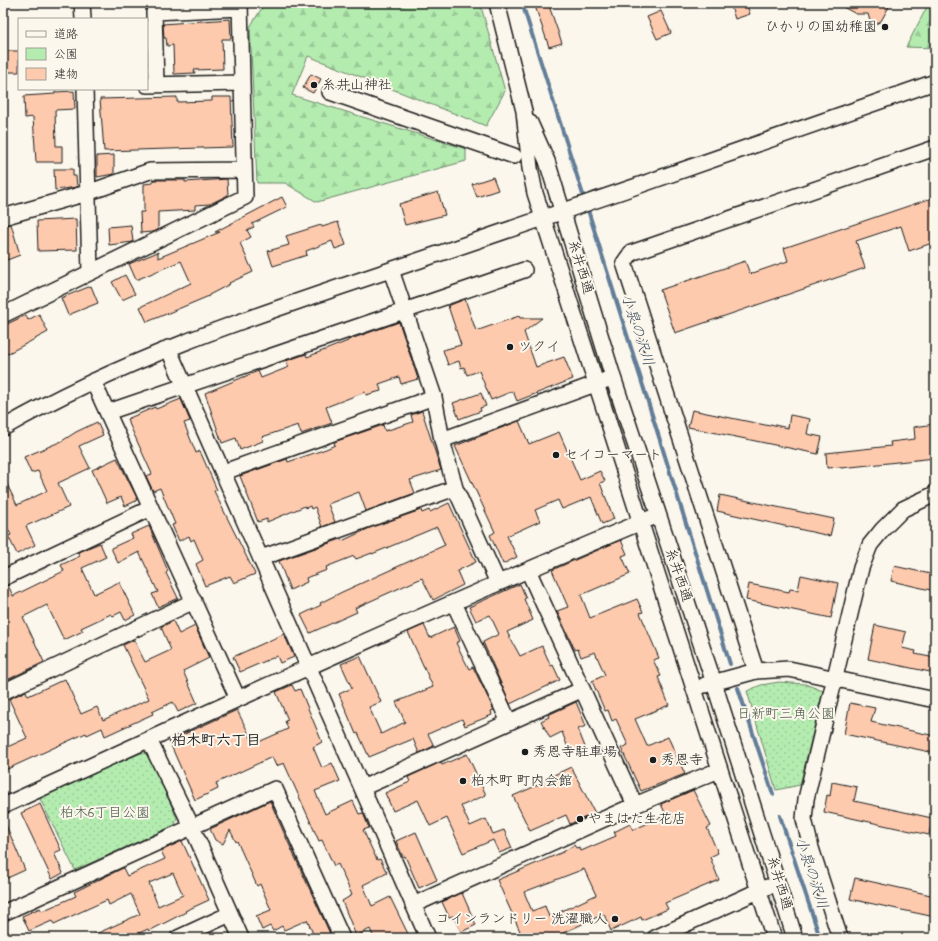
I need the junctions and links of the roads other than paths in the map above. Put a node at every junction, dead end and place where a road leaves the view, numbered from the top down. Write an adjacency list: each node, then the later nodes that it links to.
1 (82, 3): 4 (street)
2 (496, 3): 10 (street)
3 (240, 6): 6 (street); 7 (street)
4 (83, 18)
5 (935, 82): 15 (street)
6 (241, 83): 7 (street); 13 (street)
7 (152, 85)
8 (89, 90): 14 (street)
9 (330, 92): 12 (street)
10 (524, 111): 15 (street, 糸井西通); 17 (street, 糸井西通)
11 (935, 148): 45 (street)
12 (514, 156)
13 (243, 170): 14 (street); 20 (street)
14 (87, 193): 16 (street); 20 (street)
15 (570, 210): 17 (street); 24 (street, 糸井西通)
16 (3, 217)
17 (544, 218): 18 (street); 26 (street, 糸井西通)
18 (391, 270): 21 (street); 23 (street)
19 (524, 270): 21 (street)
20 (90, 272): 22 (street)
21 (404, 310): 27 (street); 28 (street)
22 (3, 315)
23 (168, 348): 25 (street); 27 (street)
24 (613, 377): 26 (street); 36 (street, 糸井西通)
25 (93, 381): 29 (street); 30 (street)
26 (597, 383): 31 (street); 37 (street, 糸井西通)
27 (185, 385): 29 (street); 32 (street)
28 (434, 397): 31 (street); 32 (street)
29 (108, 412): 35 (street)
30 (3, 428)
31 (442, 440): 33 (street)
32 (224, 472): 38 (street)
33 (455, 488): 38 (street); 41 (street)
34 (935, 494): 46 (street)
35 (151, 508): 40 (street); 42 (street)
36 (658, 516): 37 (street); 47 (street, 糸井西通)
37 (641, 522): 39 (street); 48 (street, 糸井西通)
38 (261, 558): 44 (street)
39 (528, 570): 41 (street); 49 (street)
40 (5, 572)
41 (498, 583): 43 (street)
42 (194, 601): 50 (street); 51 (street)
43 (454, 603): 44 (street); 53 (street)
44 (310, 666): 51 (street); 56 (street)
45 (756, 671): 46 (street); 47 (street)
46 (835, 677): 52 (street); 72 (street)
47 (714, 683): 48 (street); 60 (street, 糸井西通)
48 (693, 689): 55 (street, 糸井西通)
49 (581, 690): 53 (street); 58 (street)
50 (3, 692)
51 (238, 699): 54 (street)
52 (935, 700)
53 (508, 722): 56 (street)
54 (149, 740): 57 (street); 59 (street)
55 (719, 770): 58 (street); 61 (street, 糸井西通)
56 (362, 788): 62 (street)
57 (3, 806)
58 (635, 806): 62 (street)
59 (192, 827): 63 (street); 64 (street); 67 (street)
60 (778, 882): 61 (street); 71 (street, 糸井西通)
61 (758, 891): 69 (street); 70 (street, 糸井西通)
62 (412, 905): 68 (street)
63 (3, 913)
64 (230, 914): 65 (street); 66 (street)
65 (178, 938)
66 (241, 938)
67 (342, 938)
68 (428, 938)
69 (655, 938)
70 (774, 938)
71 (795, 938)
72 (840, 938)

